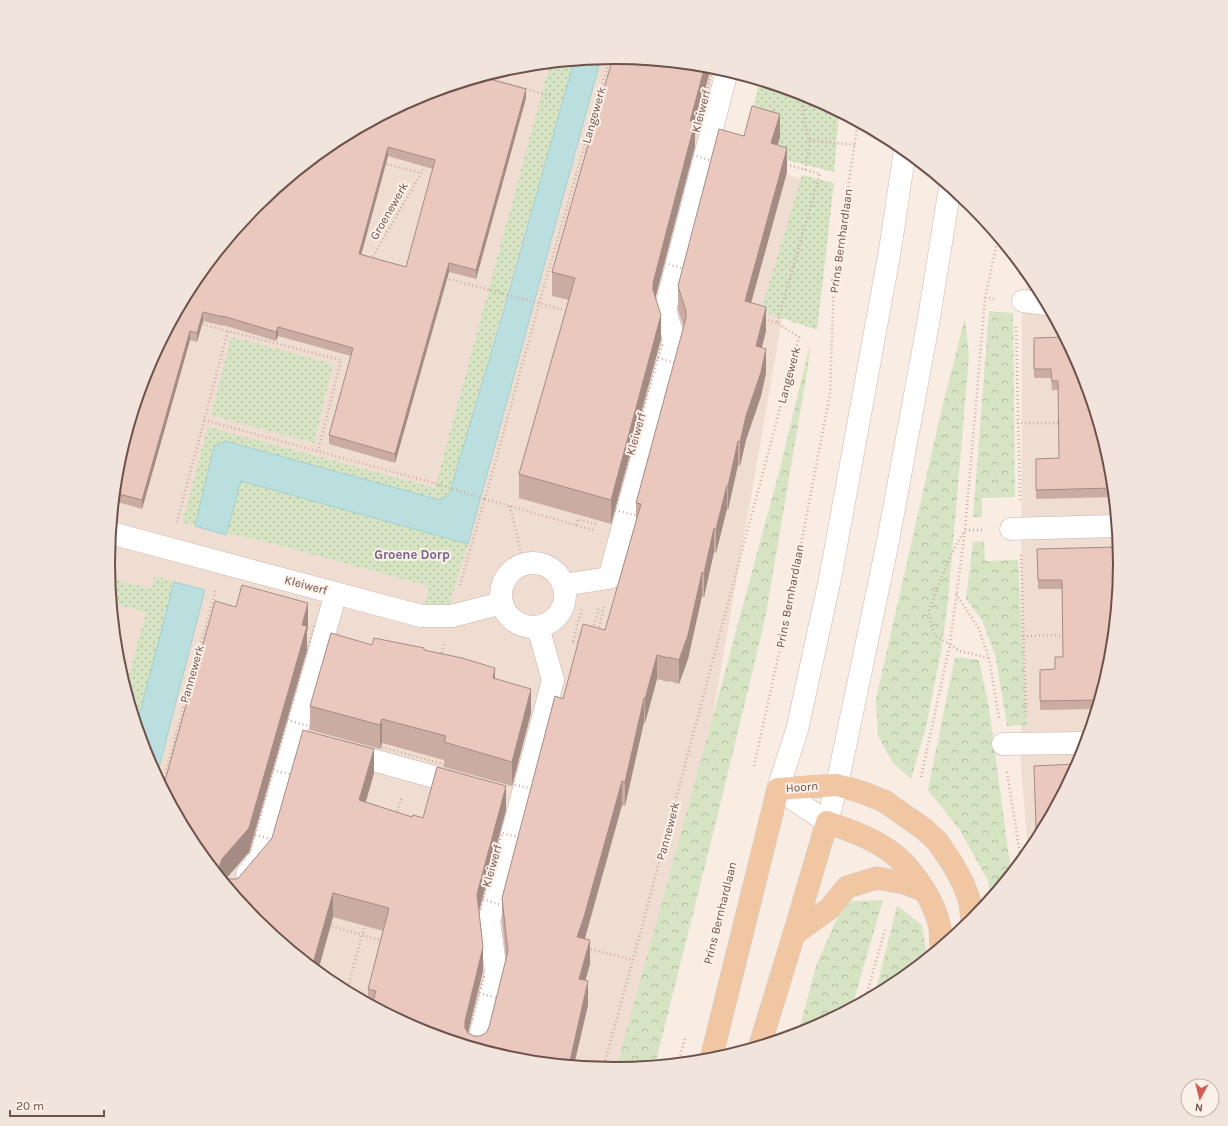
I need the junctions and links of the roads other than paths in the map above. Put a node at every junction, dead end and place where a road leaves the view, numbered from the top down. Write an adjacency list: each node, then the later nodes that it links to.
1 (725, 77): 9 (street)
2 (903, 156): 17 (street)
3 (949, 193): 16 (street)
4 (1022, 301): 5 (street)
5 (1039, 303)
6 (1112, 526): 7 (street)
7 (1010, 529)
8 (116, 534): 10 (street, Kleiwerf)
9 (563, 585): 11 (street); 12 (street)
10 (336, 593): 11 (street, Kleiwerf); 13 (street)
11 (502, 603): 12 (street)
12 (538, 627): 26 (street)
13 (307, 736): 18 (street); 20 (street)
14 (1079, 743): 15 (street)
15 (1003, 744)
16 (837, 785): 17 (main road, Hoorn); 19 (street); 22 (main road, Hoorn)
17 (778, 789): 19 (street, Hoorn); 27 (main road)
18 (483, 791)
19 (827, 822): 21 (main road, Hoorn); 23 (main road)
20 (235, 888)
21 (923, 890): 23 (main road); 24 (main road, Hoorn)
22 (971, 912)
23 (794, 934): 25 (main road)
24 (941, 940)
25 (762, 1040)
26 (472, 1042)
27 (713, 1052)

